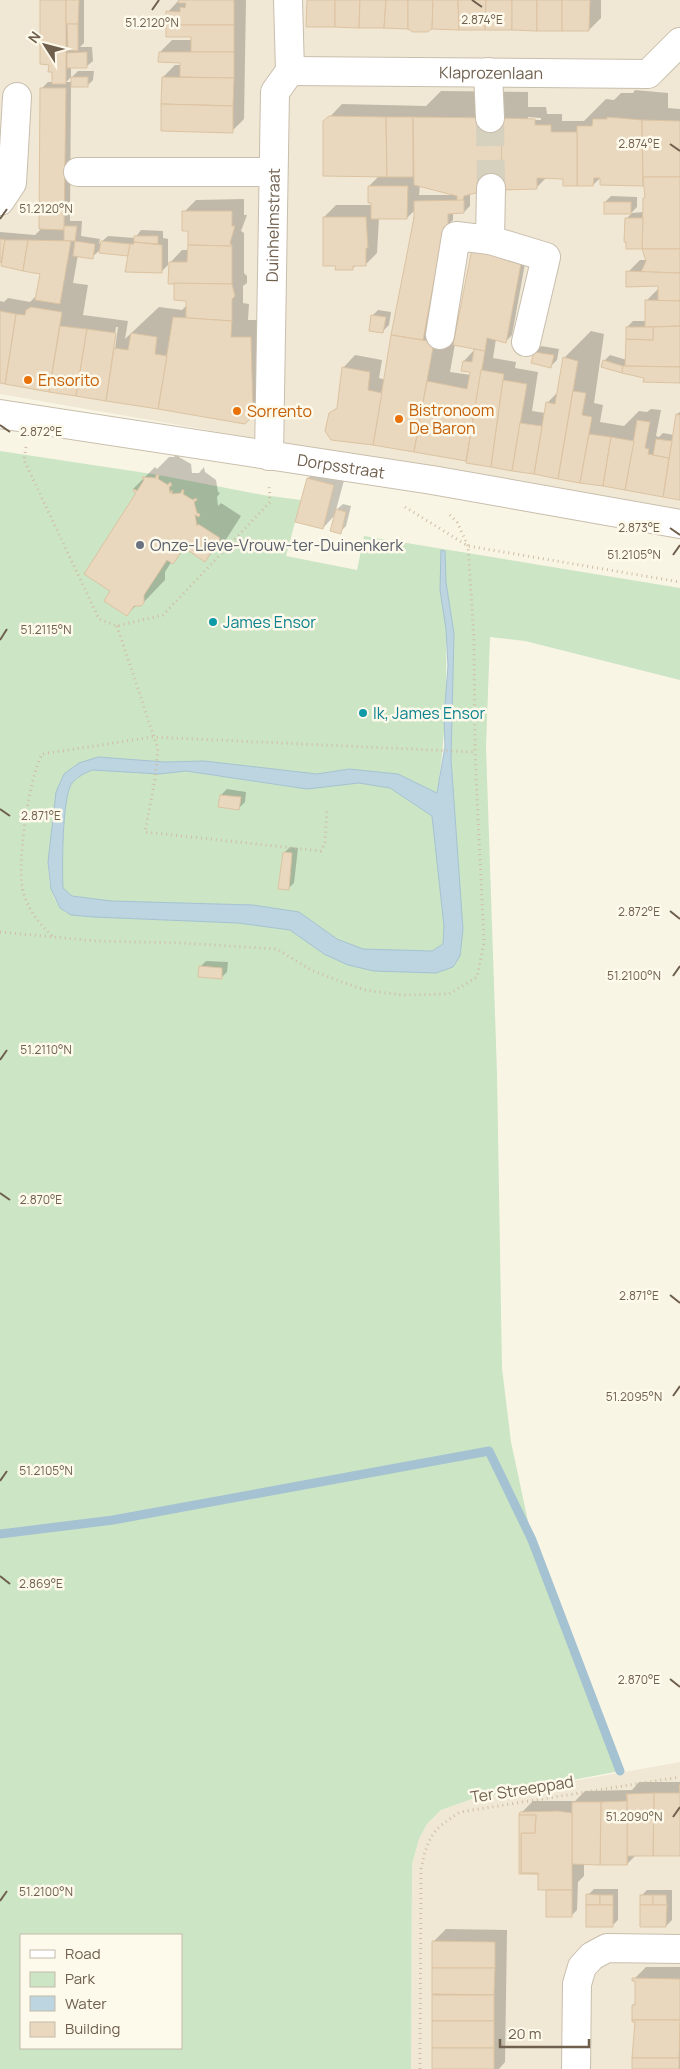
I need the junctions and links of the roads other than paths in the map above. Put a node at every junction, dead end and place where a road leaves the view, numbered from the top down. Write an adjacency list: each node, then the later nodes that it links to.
1 (288, 0): 3 (street)
2 (680, 42): 4 (street, Klaprozenlaan)
3 (290, 71): 4 (street, Klaprozenlaan); 8 (street, Duinhelmstraat)
4 (488, 72): 6 (street)
5 (16, 97): 10 (street)
6 (490, 118)
7 (78, 172): 8 (street)
8 (274, 172): 15 (street, Duinhelmstraat)
9 (491, 188): 11 (street)
10 (0, 201)
11 (490, 240): 12 (street); 13 (street)
12 (440, 335)
13 (526, 342)
14 (0, 414): 15 (street, Dorpsstraat)
15 (269, 468): 16 (street, Dorpsstraat)
16 (680, 524)
17 (680, 1949): 18 (street)
18 (576, 2069)

